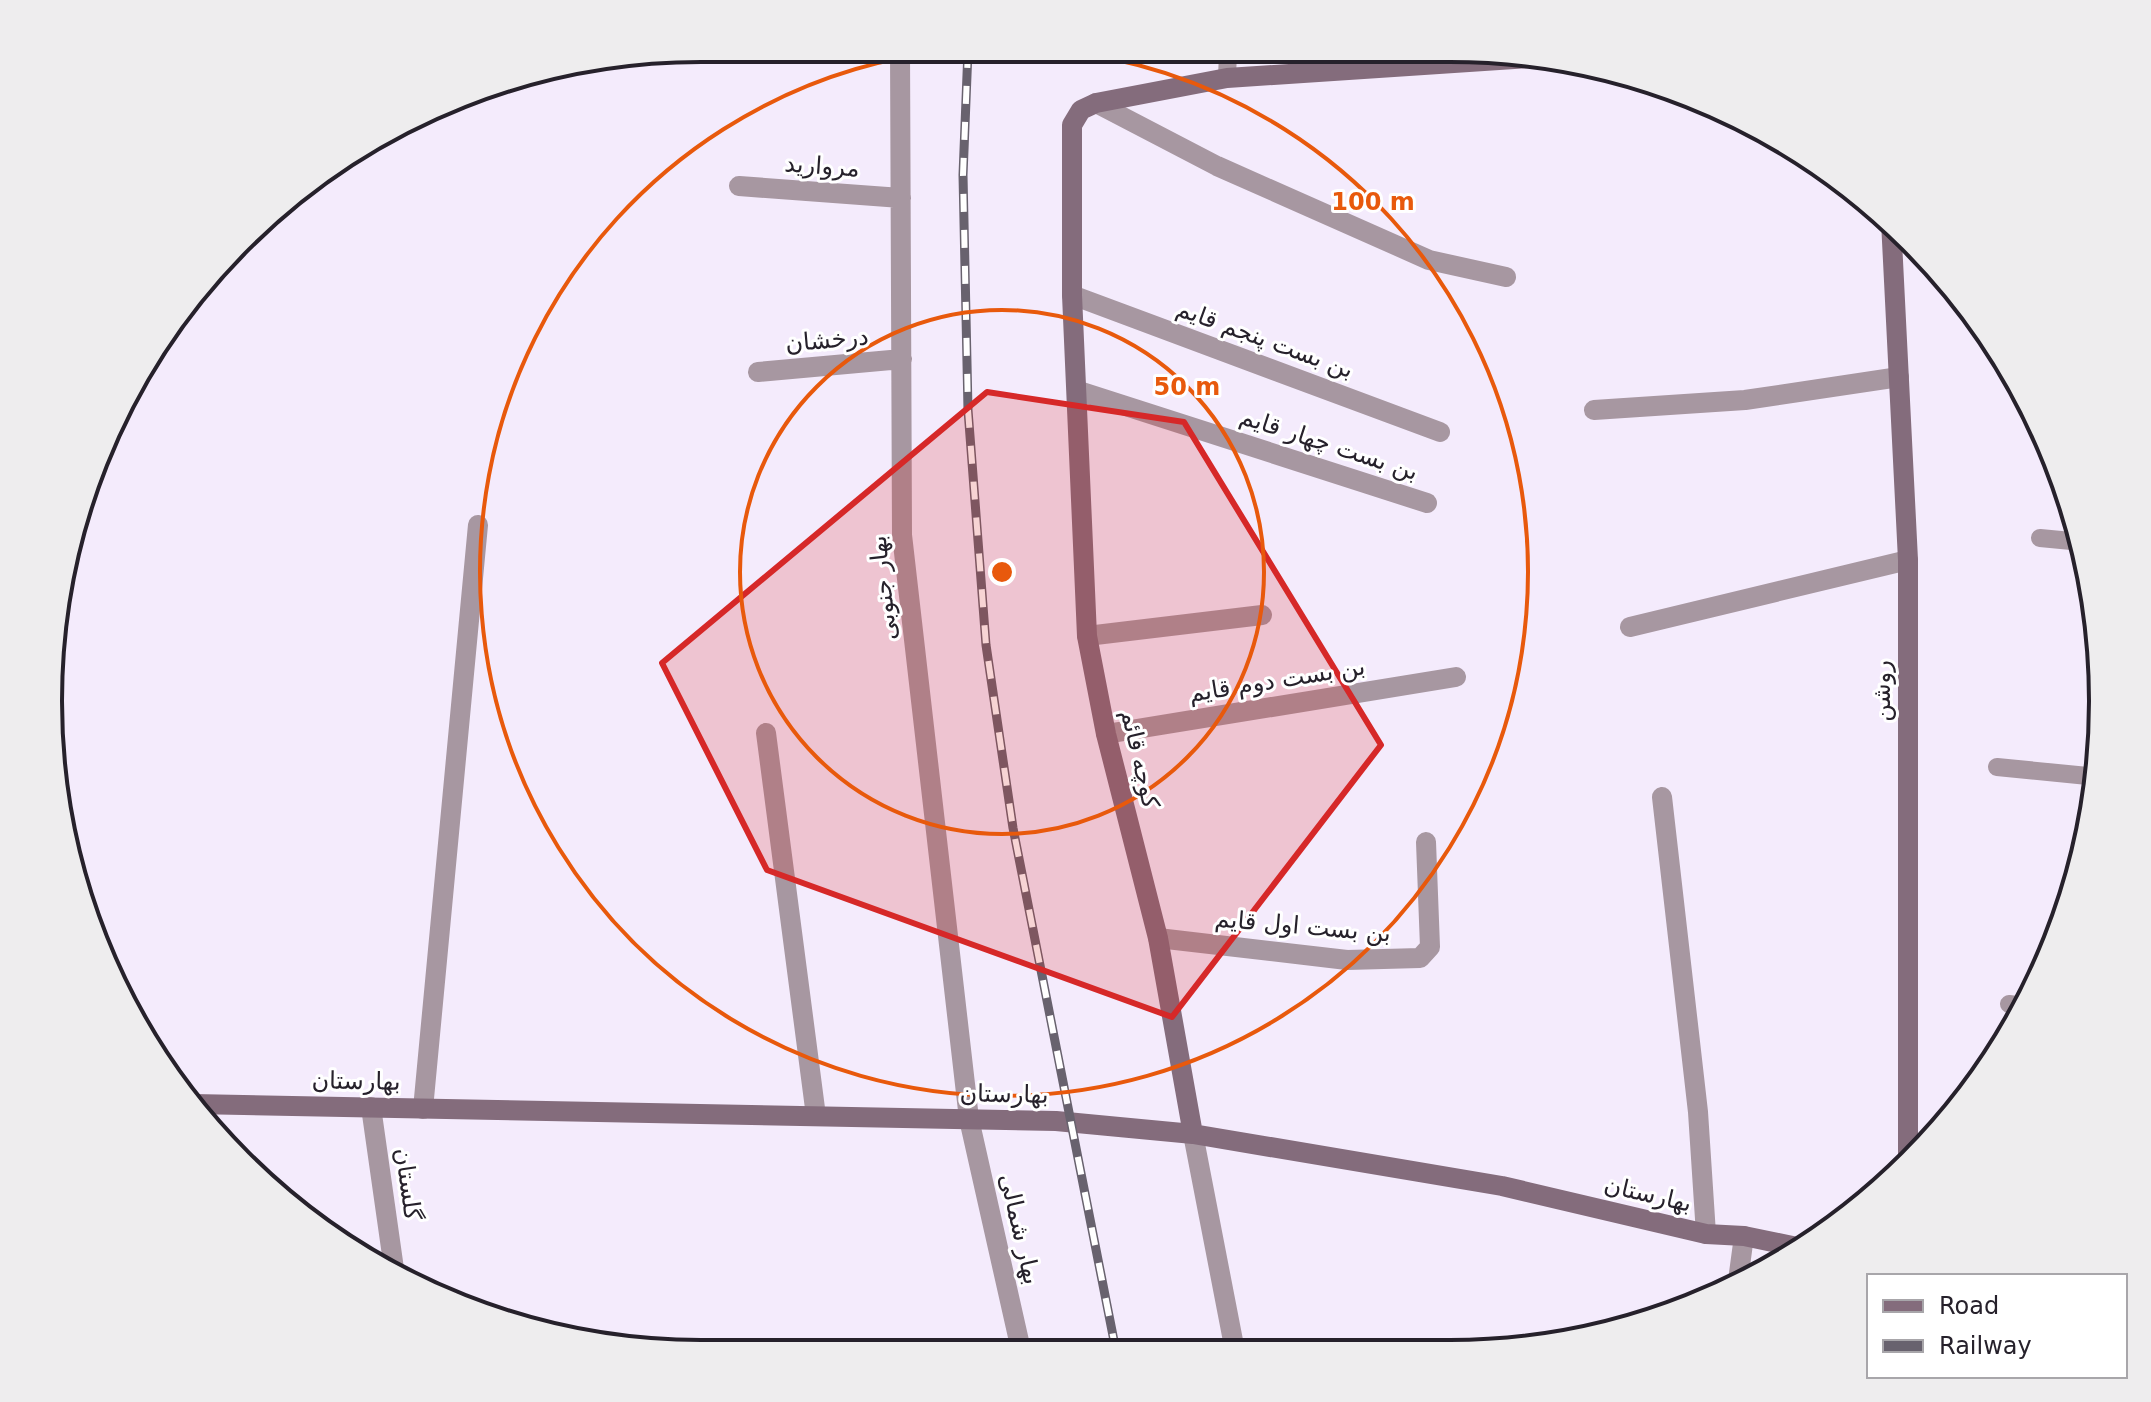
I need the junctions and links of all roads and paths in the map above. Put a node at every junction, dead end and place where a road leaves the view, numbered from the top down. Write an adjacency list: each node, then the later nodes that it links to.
1 (900, 62): 7 (street, بهار جنوبی)
2 (1228, 62): 4 (lane)
3 (1451, 62): 4 (street)
4 (1227, 78): 5 (street)
5 (1096, 103): 9 (street); 10 (street, کوچه قائم)
6 (739, 186): 7 (street, مروارید)
7 (901, 198): 11 (street, بهار جنوبی)
8 (1892, 240): 13 (street, روشن)
9 (1506, 277)
10 (1072, 295): 14 (street, کوچه قائم); 16 (street, بن بست پنجم قایم)
11 (902, 359): 12 (street, درخشان); 37 (street, بهار جنوبی)
12 (758, 372)
13 (1899, 377): 15 (street); 21 (street, روشن)
14 (1079, 391): 17 (street, بن بست چهار قایم); 24 (street, کوچه قائم)
15 (1594, 410)
16 (1440, 432)
17 (1427, 503)
18 (478, 525): 35 (street)
19 (2040, 538): 20 (lane)
20 (2068, 541)
21 (1908, 560): 23 (street); 39 (street, روشن)
22 (1262, 615): 24 (street)
23 (1630, 627)
24 (1087, 636): 27 (street, کوچه قائم)
25 (1456, 677): 27 (street, بن بست دوم قایم)
26 (766, 733): 36 (street)
27 (1106, 734): 32 (street, کوچه قائم)
28 (1997, 767): 29 (lane)
29 (2085, 776)
30 (1662, 797): 40 (street)
31 (1426, 842): 32 (street, بن بست اول قایم)
32 (1158, 938): 38 (street, کوچه قائم)
33 (206, 1104): 34 (street, بهارستان)
34 (371, 1107): 35 (street, بهارستان); 43 (street, گلستان)
35 (423, 1109): 36 (street, بهارستان)
36 (816, 1116): 37 (street, بهارستان)
37 (969, 1119): 38 (street, بهارستان); 45 (street, بهار شمالی)
38 (1193, 1134): 40 (street, بهارستان); 46 (street)
39 (1908, 1146)
40 (1706, 1234): 41 (street, بهارستان)
41 (1744, 1236): 42 (street, بهارستان); 44 (street)
42 (1785, 1245)
43 (393, 1260)
44 (1739, 1271)
45 (1019, 1340)
46 (1233, 1340)

